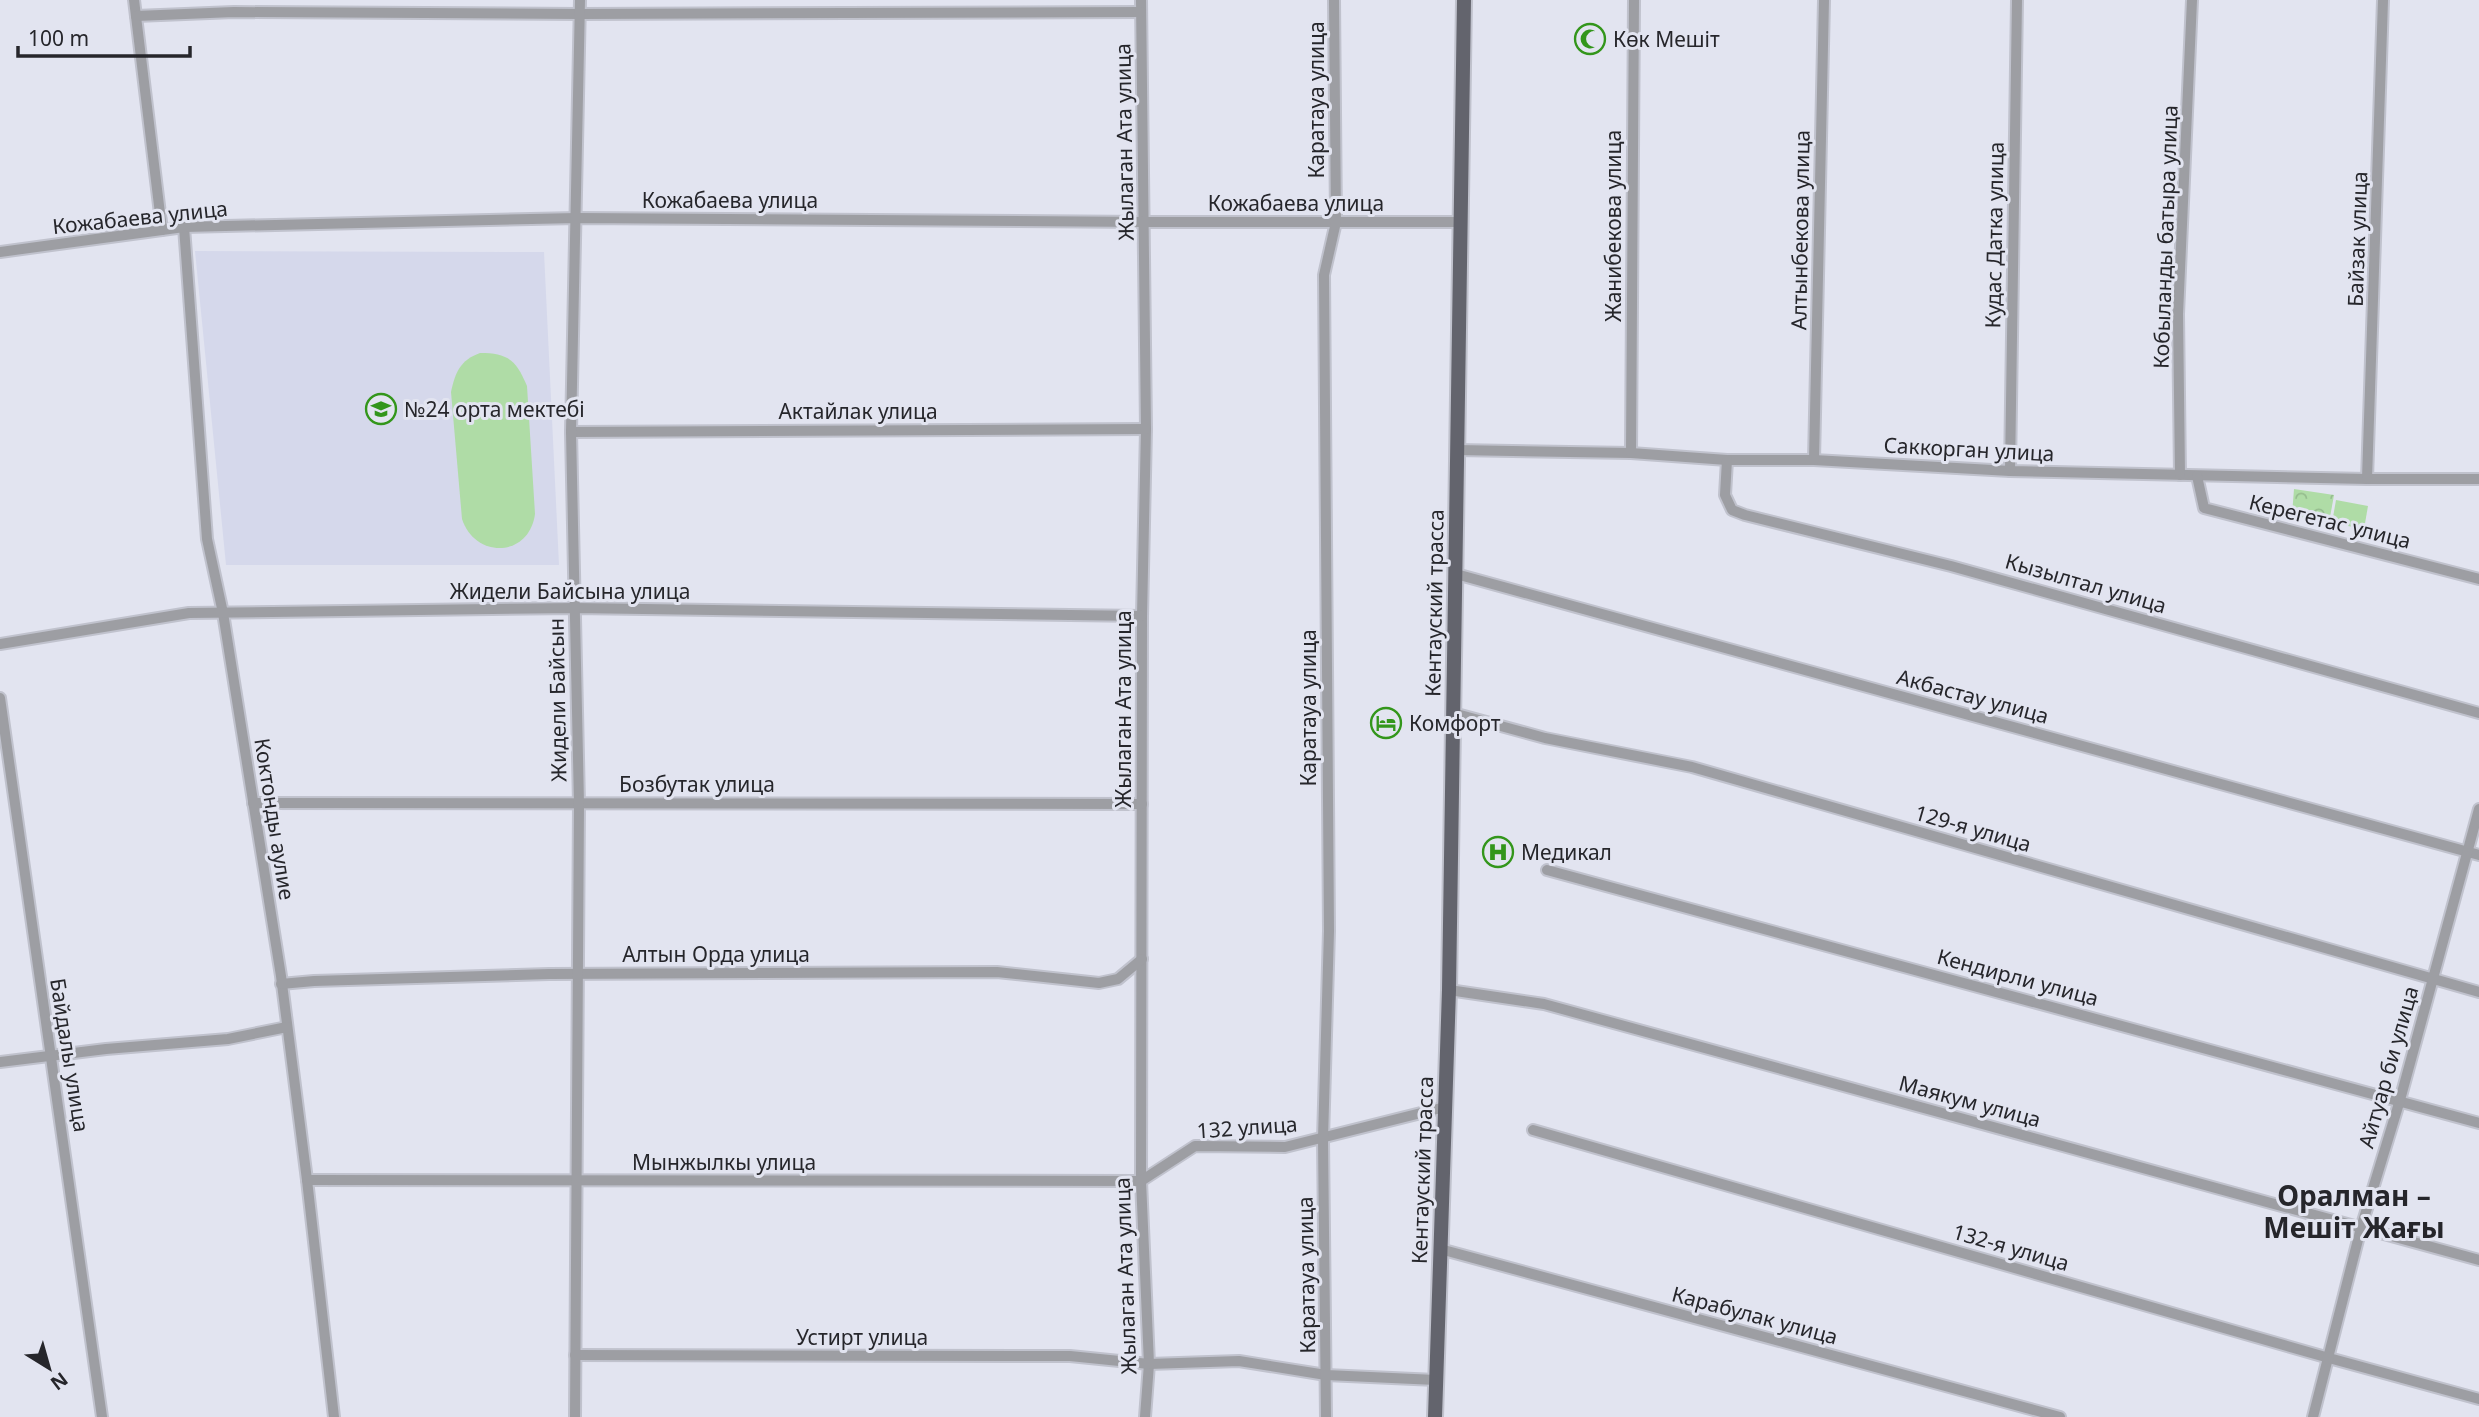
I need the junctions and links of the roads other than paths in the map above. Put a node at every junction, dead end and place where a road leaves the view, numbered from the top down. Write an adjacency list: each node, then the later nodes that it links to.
1 (134, 0): 13 (street)
2 (580, 0): 12 (street, Жидели Байсын)
3 (1141, 0): 11 (street, Жылаган Ата улица)
4 (1334, 0): 16 (street, Каратауа улица)
5 (1464, 0): 17 (main road, Кентауский трасса)
6 (1634, 0): 24 (street, Жанибекова улица)
7 (1824, 0): 26 (street, Алтынбекова улица)
8 (2017, 0): 27 (street, Кудас Датка улица)
9 (2192, 0): 28 (street, Кобыланды батыра улица)
10 (2382, 0): 30 (street, Байзак улица)
11 (1141, 12): 12 (street); 15 (street, Жылаган Ата улица)
12 (580, 14): 13 (street); 14 (street, Жидели Байсын)
13 (136, 16): 19 (street)
14 (577, 218): 15 (street, Кожабаева улица); 18 (street, Кожабаева улица); 22 (street, Жидели Байсын)
15 (1145, 222): 16 (street, Кожабаева улица); 21 (street, Жылаган Ата улица)
16 (1336, 222): 17 (street, Кожабаева улица); 60 (street, Каратауа улица)
17 (1461, 222): 23 (main road, Кентауский трасса)
18 (184, 227): 19 (street, Кожабаева улица); 35 (street, Коктонды аулие)
19 (162, 230): 20 (street, Кожабаева улица)
20 (0, 252)
21 (1146, 429): 22 (street, Актайлак улица); 36 (street, Жылаган Ата улица)
22 (571, 432): 34 (street, Жидели Байсын)
23 (1457, 450): 24 (street, Саккорган улица); 32 (main road, Кентауский трасса)
24 (1631, 453): 25 (street, Саккорган улица)
25 (1727, 460): 26 (street, Саккорган улица); 40 (street, Кызылтал улица)
26 (1814, 460): 27 (street, Саккорган улица)
27 (2010, 471): 28 (street, Саккорган улица)
28 (2180, 475): 29 (street, Саккорган улица)
29 (2197, 476): 30 (street, Саккорган улица); 33 (street, Керегетас улица)
30 (2367, 479): 31 (street, Саккорган улица)
31 (2479, 479)
32 (1456, 573): 39 (main road, Кентауский трасса); 45 (street, Акбастау улица)
33 (2479, 579)
34 (575, 608): 35 (street, Жидели Байсына улица); 36 (street, Жидели Байсына улица); 42 (street, Жидели Байсын)
35 (223, 613): 37 (street, Жидели Байсына улица); 41 (street, Коктонды аулие)
36 (1142, 616): 43 (street, Жылаган Ата улица)
37 (0, 644)
38 (0, 698): 54 (street, Байдалы улица)
39 (1453, 713): 49 (street, 129-я улица); 51 (main road, Кентауский трасса)
40 (2479, 713)
41 (253, 803): 42 (street, Бозбутак улица); 50 (street, Коктонды аулие)
42 (579, 804): 43 (street, Бозбутак улица); 48 (street, Жидели Байсын)
43 (1142, 804): 47 (street, Жылаган Ата улица)
44 (2479, 809): 45 (street, Айтуар би улица)
45 (2474, 854): 49 (street, Айтуар би улица)
46 (1547, 870): 56 (street, Кендирли улица)
47 (1142, 959): 48 (street, Алтын Орда улица); 63 (street, Жылаган Ата улица)
48 (576, 974): 50 (street, Алтын Орда улица); 62 (street, Жидели Байсын)
49 (2433, 979): 52 (street, 129-я улица); 56 (street, Айтуар би улица)
50 (281, 984): 53 (street, Коктонды аулие)
51 (1449, 990): 57 (main road, Кентауский трасса); 64 (street, Маякум улица)
52 (2479, 992)
53 (286, 1027): 54 (street); 61 (street, Коктонды аулие)
54 (49, 1056): 55 (street); 73 (street, Байдалы улица)
55 (0, 1062)
56 (2400, 1100): 58 (street, Кендирли улица); 64 (street, Айтуар би улица)
57 (1445, 1107): 60 (street, 132 улица); 65 (main road, Кентауский трасса)
58 (2479, 1123)
59 (1534, 1130): 68 (street, 132-я улица)
60 (1323, 1139): 63 (street, 132 улица); 70 (street, Каратауа улица)
61 (307, 1180): 62 (street, Мынжылкы улица); 74 (street, Коктонды аулие)
62 (576, 1181): 63 (street, Мынжылкы улица); 67 (street, Жидели Байсын)
63 (1141, 1181): 69 (street, Жылаган Ата улица)
64 (2361, 1228): 66 (street, Маякум улица); 68 (street, Айтуар би улица)
65 (1440, 1250): 71 (main road, Кентауский трасса); 79 (street, Карабулак улица)
66 (2479, 1261)
67 (575, 1355): 69 (street, Устирт улица); 75 (street, Жидели Байсын)
68 (2329, 1358): 72 (street, 132-я улица); 80 (street, Айтуар би улица)
69 (1149, 1364): 70 (street, Устирт улица); 76 (street, Жылаган Ата улица)
70 (1326, 1375): 71 (street, Устирт улица); 77 (street, Каратауа улица)
71 (1436, 1380): 78 (main road, Кентауский трасса)
72 (2479, 1399)
73 (102, 1417)
74 (334, 1417)
75 (575, 1417)
76 (1146, 1417)
77 (1326, 1417)
78 (1435, 1417)
79 (2060, 1417)
80 (2313, 1417)

